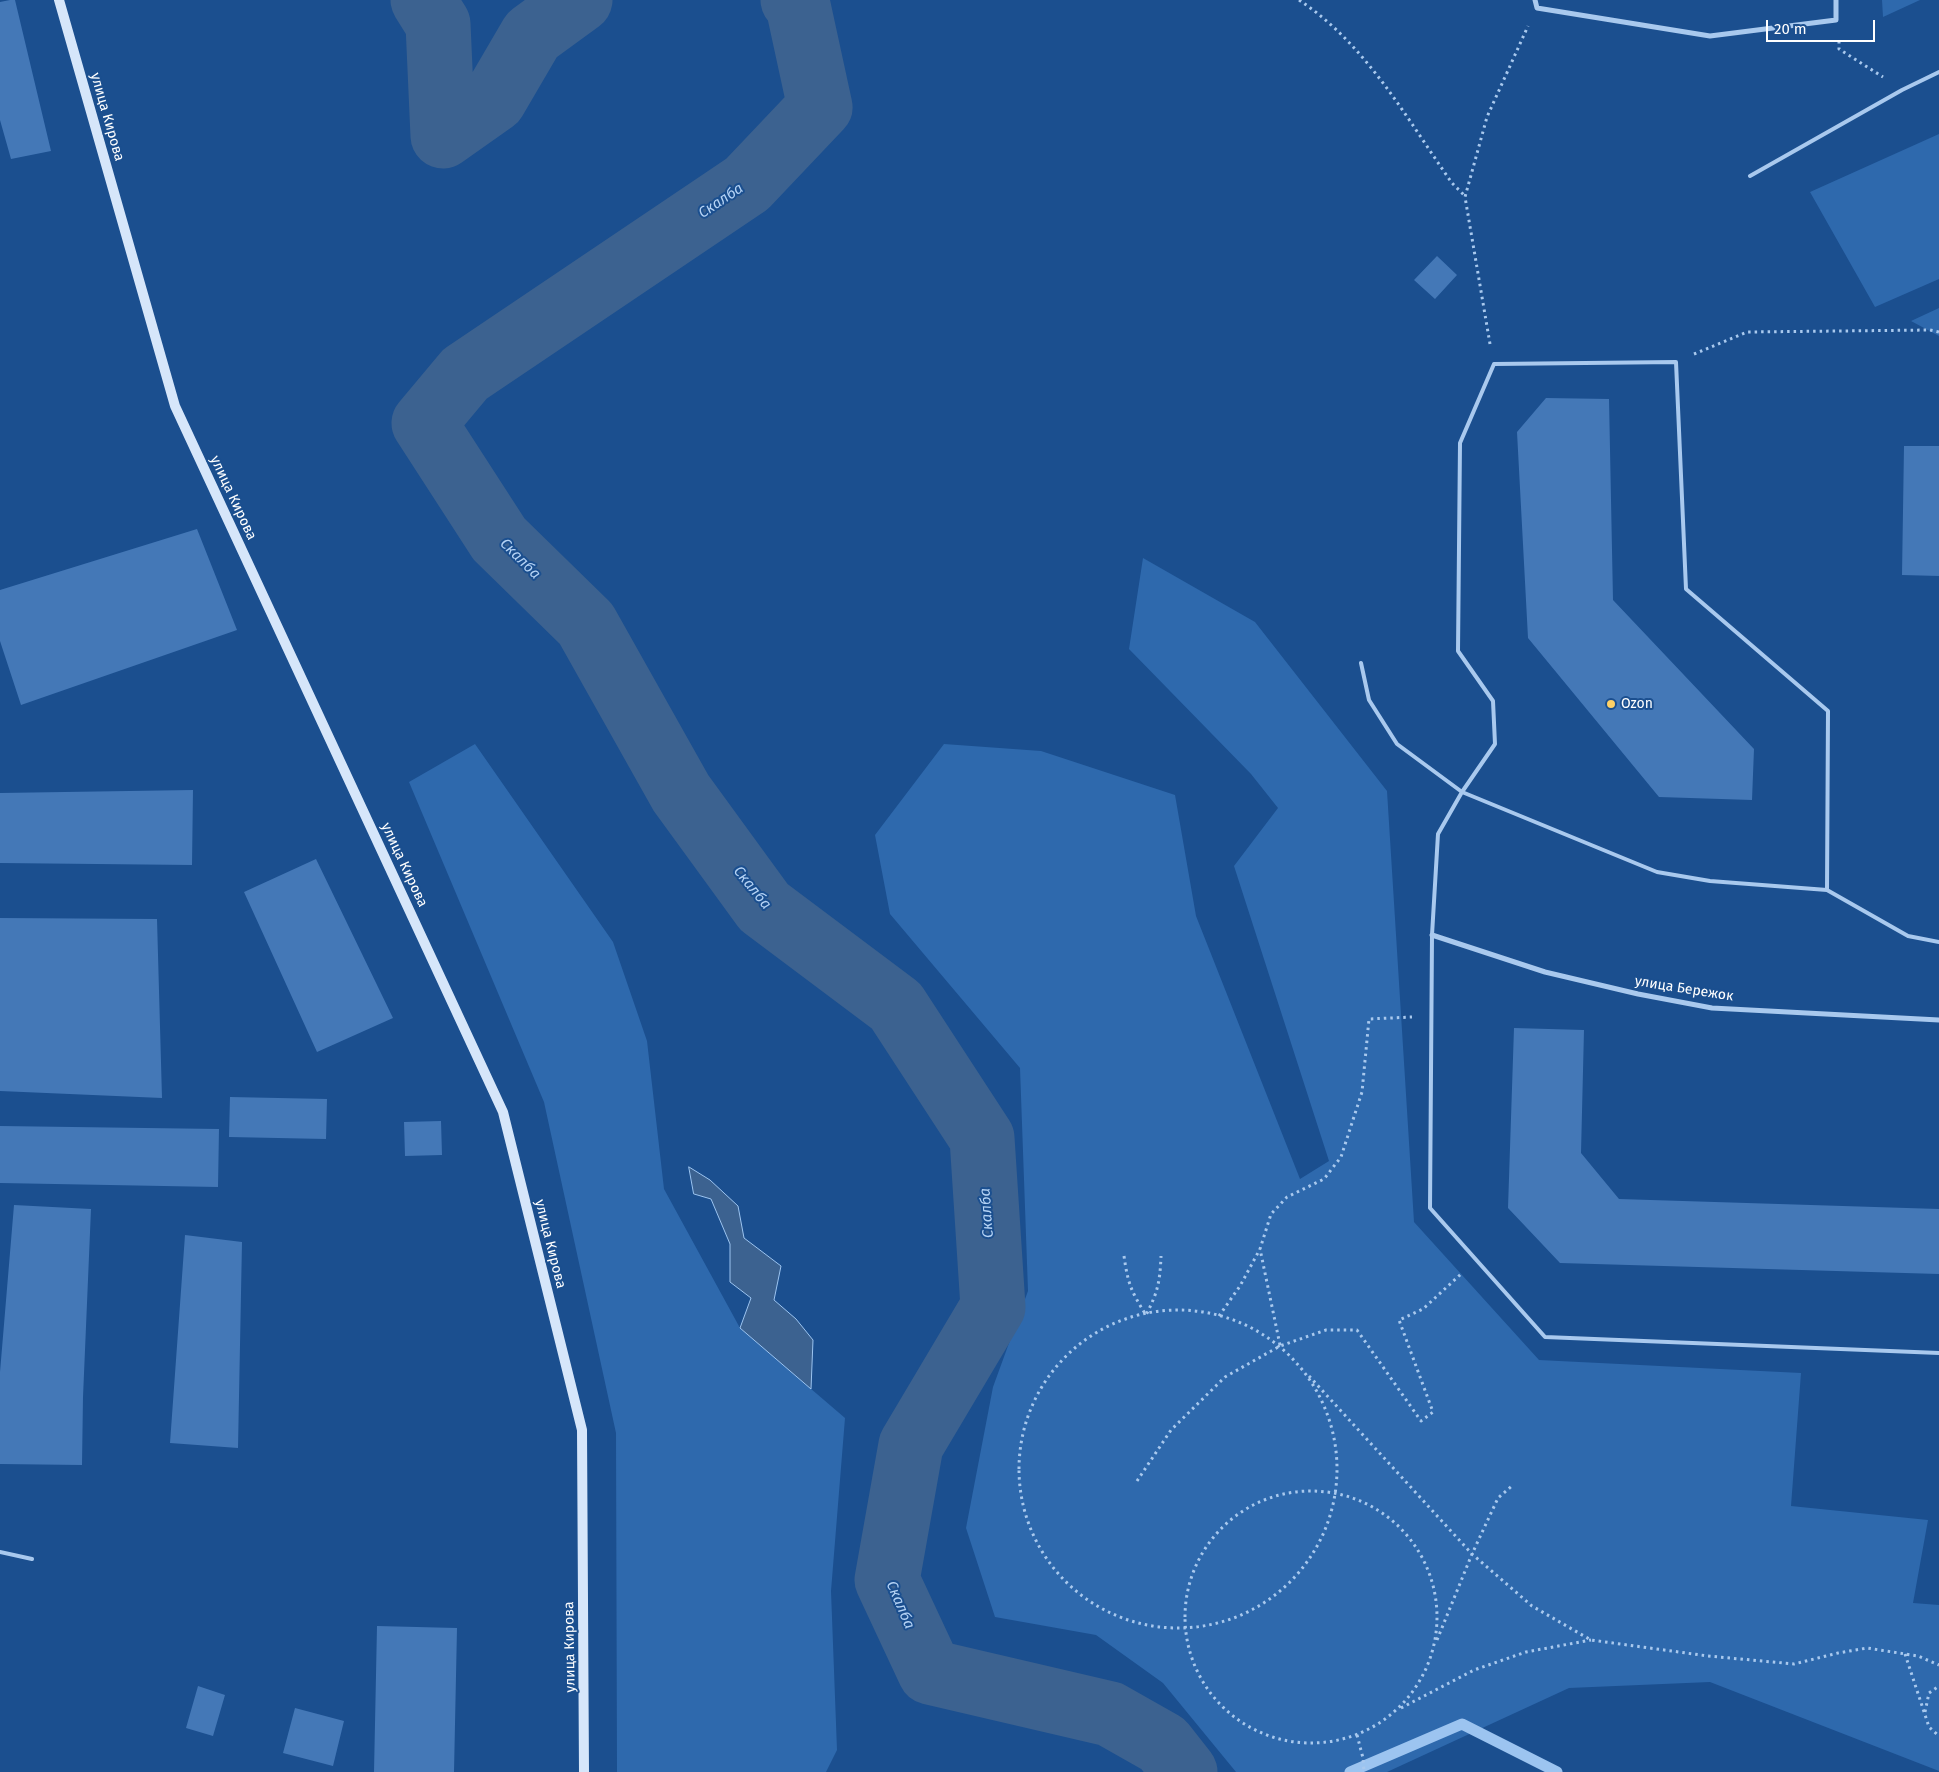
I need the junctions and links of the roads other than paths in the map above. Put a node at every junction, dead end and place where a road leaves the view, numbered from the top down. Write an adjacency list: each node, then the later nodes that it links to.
1 (59, 0): 15 (street, улица Кирова)
2 (1535, 0): 3 (street)
3 (1836, 0)
4 (1939, 72): 5 (lane)
5 (1750, 176)
6 (1361, 663): 7 (lane)
7 (1462, 792): 8 (lane); 8 (lane); 9 (lane)
8 (1827, 890): 10 (lane)
9 (1432, 935): 11 (street, улица Бережок); 12 (lane)
10 (1939, 942)
11 (1939, 1020)
12 (1939, 1353)
13 (0, 1552): 14 (lane)
14 (32, 1559)
15 (584, 1772)

